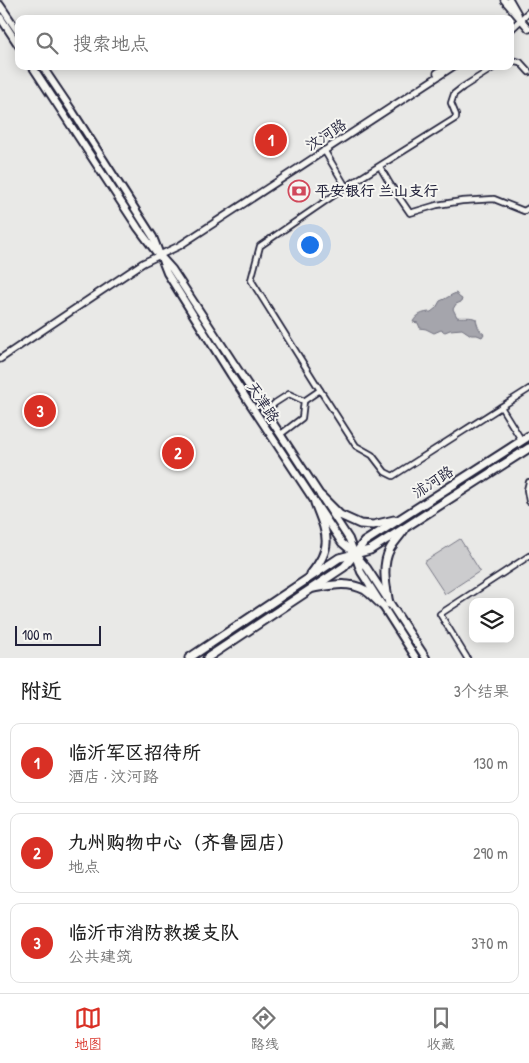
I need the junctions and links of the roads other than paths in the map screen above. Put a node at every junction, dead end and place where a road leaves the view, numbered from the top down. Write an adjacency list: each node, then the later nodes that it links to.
1 (1, 0): 5 (main road)
2 (504, 0): 7 (street)
3 (510, 0): 7 (street)
4 (0, 5): 5 (main road)
5 (2, 14): 10 (main road); 13 (main road)
6 (529, 14): 7 (street)
7 (521, 19): 8 (street); 9 (street); 11 (street); 12 (street)
8 (514, 22)
9 (514, 26)
10 (15, 29)
11 (529, 29)
12 (529, 34)
13 (15, 38)
14 (514, 61): 20 (street)
15 (35, 70): 25 (main road, 天津路)
16 (45, 70): 25 (main road, 天津路)
17 (441, 70): 25 (street, 汶河路)
18 (448, 70): 21 (street, 汶河路)
19 (490, 70): 22 (street)
20 (529, 72)
21 (324, 150): 23 (street); 25 (street, 汶河路)
22 (380, 167): 23 (street); 24 (street)
23 (346, 188): 28 (street)
24 (529, 208)
25 (160, 256): 26 (street, 汶河路); 31 (main road, 天津路); 39 (main road, 天津路)
26 (0, 360)
27 (529, 389): 30 (street)
28 (320, 390): 29 (street); 30 (street)
29 (304, 401): 31 (street); 32 (street)
30 (501, 407): 34 (street)
31 (266, 412): 32 (main road, 天津路)
32 (281, 434): 37 (main road, 天津路)
33 (529, 436): 34 (main road, 沭河路)
34 (522, 441): 40 (main road, 沭河路)
35 (529, 448): 41 (main road, 沭河路)
36 (529, 482): 38 (street)
37 (321, 496): 40 (main road); 42 (main road, 天津路)
38 (529, 501)
39 (315, 503): 42 (main road, 天津路); 44 (main road)
40 (402, 518): 42 (main road, 沭河路)
41 (406, 526): 42 (main road, 沭河路); 46 (main road)
42 (355, 554): 44 (main road, 沭河路); 45 (main road, 沭河路); 46 (main road, 天津路)
43 (529, 556): 47 (street)
44 (305, 581): 48 (main road, 沭河路)
45 (311, 589): 46 (main road); 49 (main road, 沭河路)
46 (386, 605): 50 (main road, 天津路); 51 (main road, 天津路)
47 (466, 656): 52 (street)
48 (190, 658)
49 (207, 658)
50 (416, 658)
51 (426, 658)
52 (459, 658)

